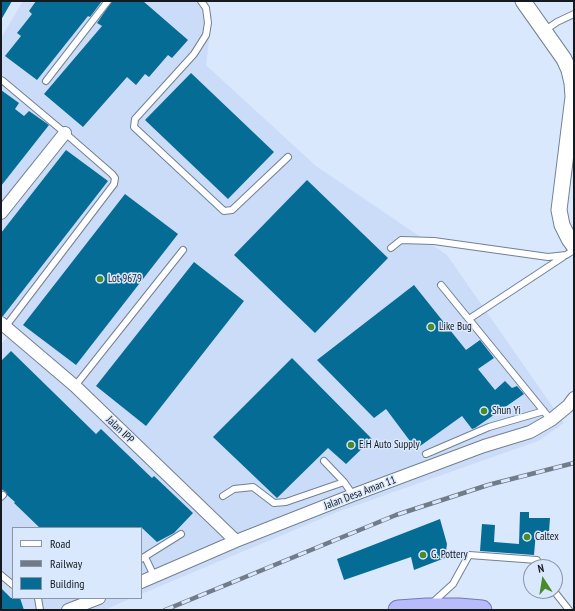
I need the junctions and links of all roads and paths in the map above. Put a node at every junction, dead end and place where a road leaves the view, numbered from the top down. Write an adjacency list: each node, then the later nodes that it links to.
1 (108, 1): 7 (lane)
2 (201, 1): 10 (lane)
3 (523, 1): 5 (street)
4 (574, 14): 5 (lane)
5 (544, 31): 8 (street)
6 (1, 80): 9 (lane)
7 (46, 81)
8 (573, 84): 15 (street)
9 (65, 133): 11 (street); 18 (lane)
10 (288, 157)
11 (1, 213)
12 (391, 248): 15 (lane)
13 (183, 250): 19 (lane)
14 (574, 250): 15 (lane)
15 (570, 251): 17 (lane)
16 (440, 285): 17 (lane)
17 (469, 319): 21 (lane)
18 (4, 324): 19 (street, Jalan IPP)
19 (75, 386): 28 (street, Jalan IPP)
20 (574, 398): 21 (street, Jalan Desa Aman 11)
21 (547, 415): 22 (lane); 25 (street, Jalan Desa Aman 11)
22 (426, 454)
23 (324, 460): 24 (lane)
24 (344, 482): 25 (lane); 26 (lane)
25 (353, 495): 28 (street, Jalan Desa Aman 11)
26 (223, 496)
27 (181, 534): 29 (lane)
28 (236, 541): 32 (street, Jalan Desa Aman 11)
29 (143, 558): 32 (lane)
30 (523, 559): 38 (lane)
31 (1, 575): 34 (lane)
32 (154, 576): 33 (street, Jalan Desa Aman 11)
33 (142, 582)
34 (12, 584)
35 (38, 599): 39 (lane)
36 (96, 599): 40 (street)
37 (560, 599): 43 (lane)
38 (426, 608): 41 (highway); 42 (highway)
39 (40, 610)
40 (68, 610)
41 (398, 610)
42 (482, 610)
43 (569, 610)

